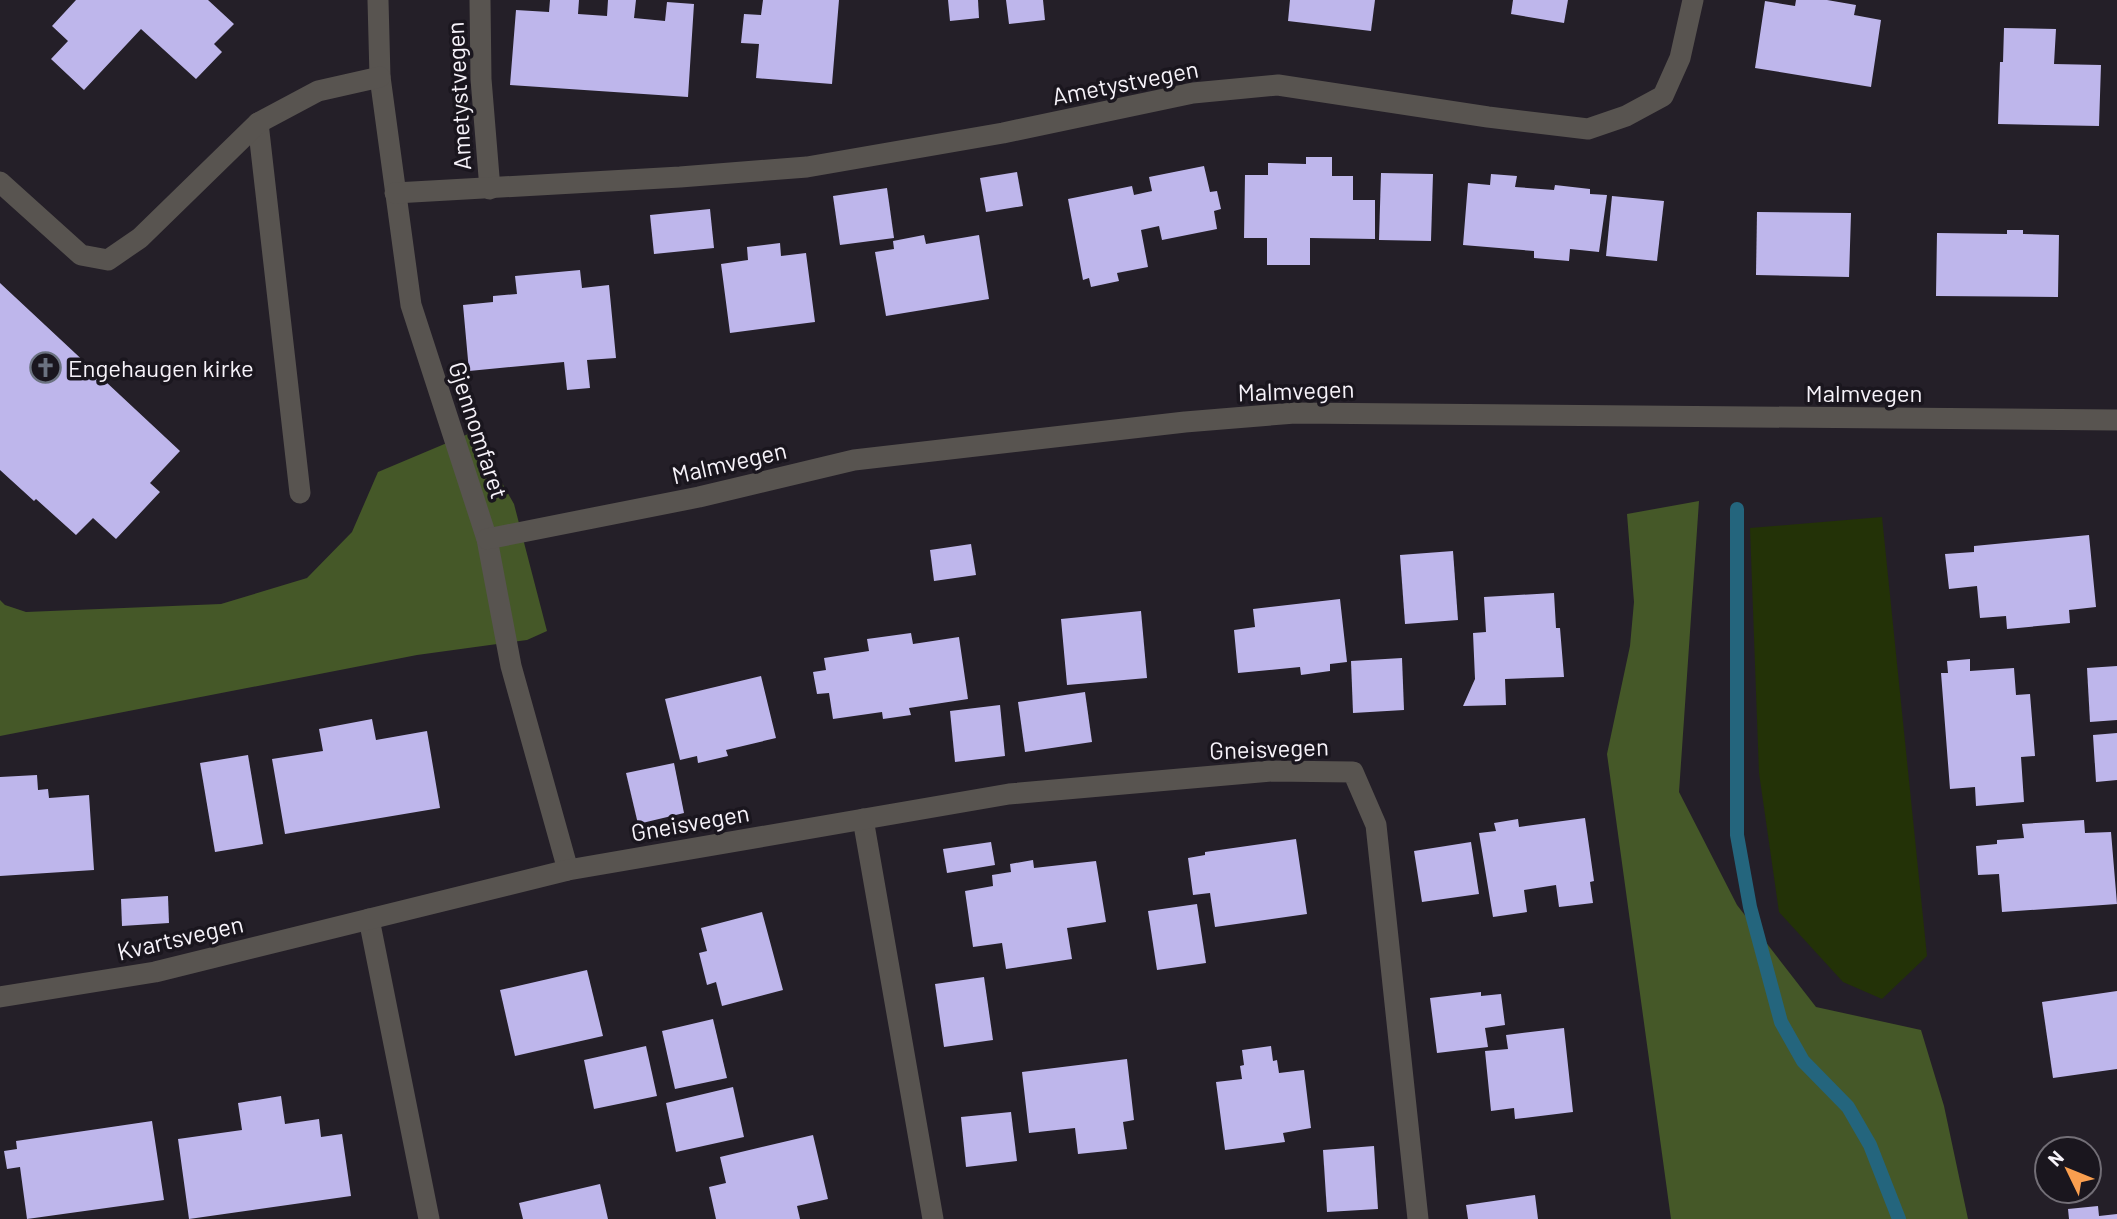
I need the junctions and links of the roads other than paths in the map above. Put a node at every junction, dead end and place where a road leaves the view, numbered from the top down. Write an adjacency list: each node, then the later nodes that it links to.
1 (378, 0): 4 (street, Gjennomfaret)
2 (480, 0): 7 (street, Ametystvegen)
3 (1693, 0): 7 (street, Ametystvegen)
4 (380, 77): 5 (street); 8 (street, Gjennomfaret)
5 (258, 124): 6 (street); 10 (street)
6 (0, 182)
7 (490, 189): 8 (street, Ametystvegen)
8 (395, 193): 11 (street, Gjennomfaret)
9 (2117, 420): 11 (street, Malmvegen)
10 (300, 493)
11 (487, 539): 13 (street, Gjennomfaret)
12 (863, 819): 13 (street, Gneisvegen); 17 (street); 18 (street, Gneisvegen)
13 (568, 870): 14 (street, Kvartsvegen)
14 (369, 919): 15 (street, Kvartsvegen); 16 (street)
15 (0, 997)
16 (429, 1219)
17 (933, 1219)
18 (1418, 1219)

